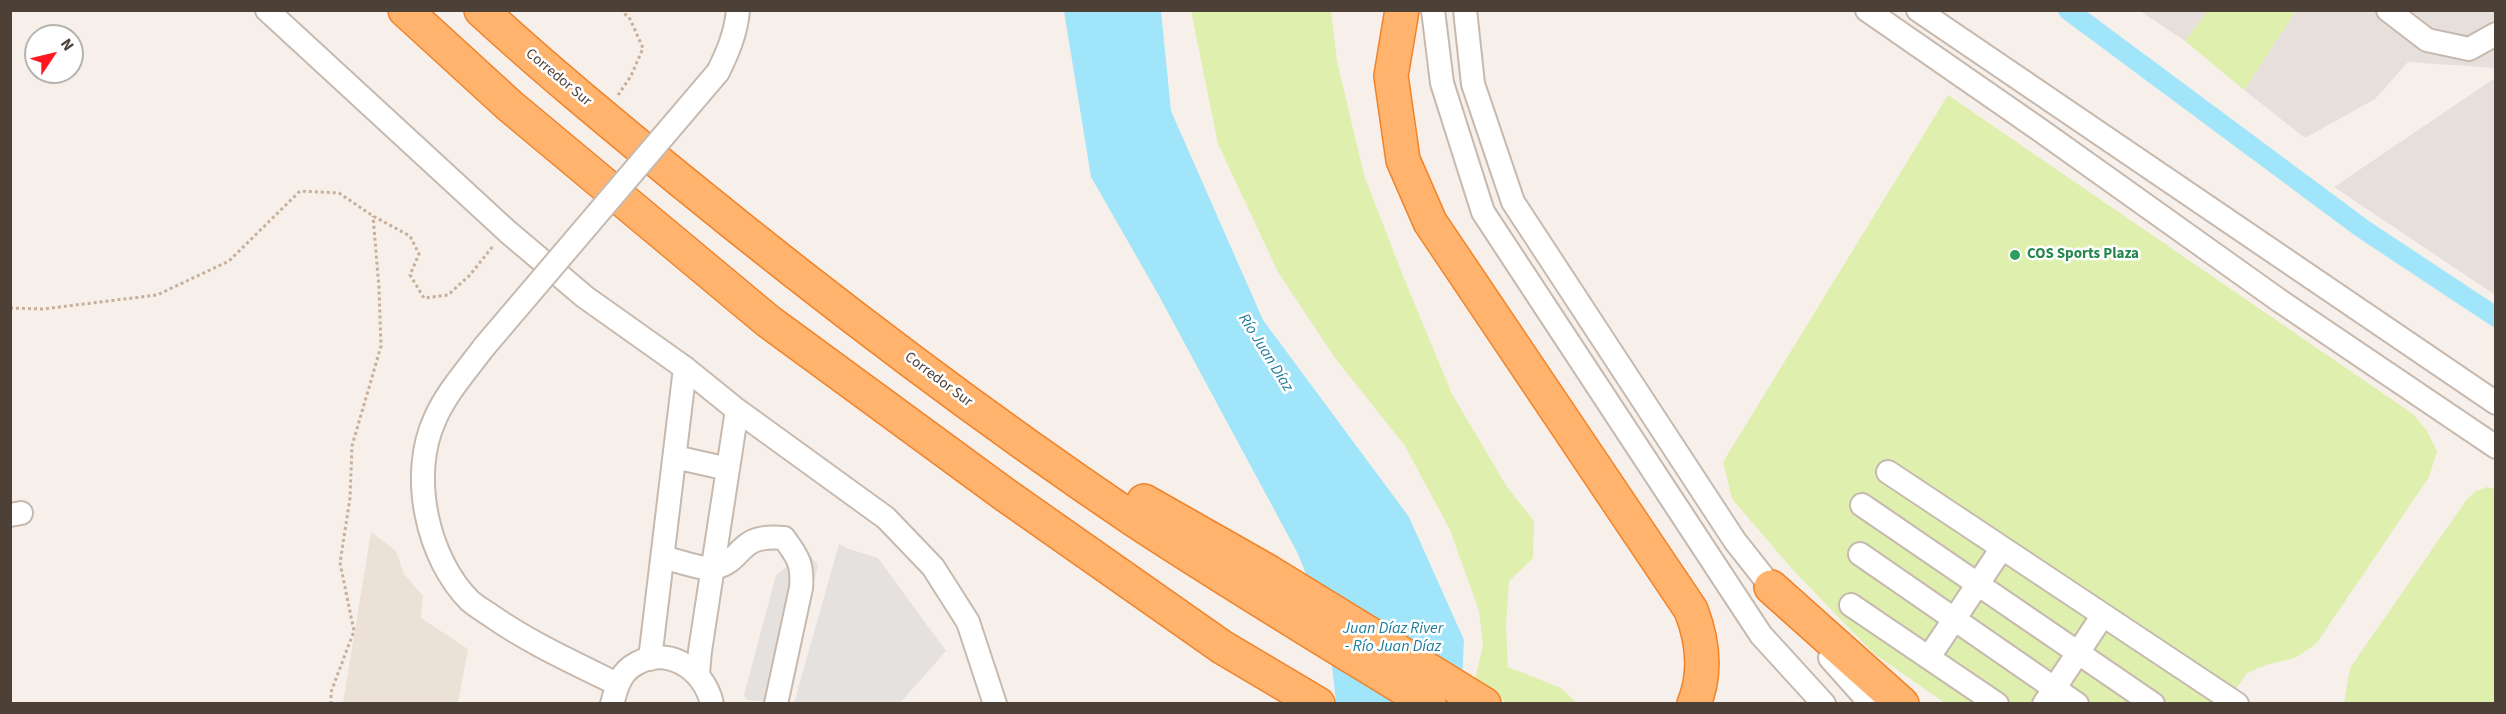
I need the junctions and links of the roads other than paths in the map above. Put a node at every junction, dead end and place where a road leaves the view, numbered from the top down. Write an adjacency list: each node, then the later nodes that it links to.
1 (267, 10): 15 (street)
2 (405, 10): 42 (highway)
3 (481, 10): 27 (highway, Corredor Sur)
4 (738, 10): 37 (street, bridge)
5 (1402, 10): 45 (highway)
6 (1433, 10): 46 (street)
7 (1465, 10): 29 (street)
8 (1867, 10): 13 (street)
9 (1918, 10): 11 (street)
10 (2388, 10): 12 (street)
11 (1941, 26): 13 (street); 14 (street)
12 (2496, 34)
13 (1996, 100): 14 (street); 18 (street)
14 (2092, 128): 16 (street)
15 (685, 368): 17 (street); 19 (street)
16 (2496, 403)
17 (737, 410): 20 (street); 41 (street)
18 (2496, 447)
19 (675, 457): 20 (street); 25 (street)
20 (728, 469): 26 (street)
21 (1888, 472): 23 (street)
22 (1862, 505): 28 (street)
23 (2002, 548): 28 (street); 31 (street)
24 (1860, 554): 32 (street)
25 (663, 557): 26 (street); 35 (street)
26 (712, 568): 36 (street); 40 (street)
27 (1261, 584): 43 (highway, Corredor Sur); 44 (highway)
28 (1978, 584): 32 (street); 33 (street)
29 (1771, 586): 47 (street); 48 (highway)
30 (1851, 605): 34 (street)
31 (2103, 615): 33 (street); 52 (street)
32 (1954, 620): 34 (street); 38 (street)
33 (2078, 652): 38 (street); 51 (street)
34 (1929, 657): 49 (street)
35 (650, 658): 36 (street); 37 (street)
36 (699, 674): 39 (street)
37 (615, 694)
38 (2049, 695): 50 (street)
39 (712, 704)
40 (776, 704)
41 (995, 704)
42 (1318, 704)
43 (1429, 704)
44 (1484, 704)
45 (1695, 704)
46 (1824, 704)
47 (1871, 704)
48 (1902, 704)
49 (1997, 704)
50 (2077, 704)
51 (2153, 704)
52 (2237, 704)

